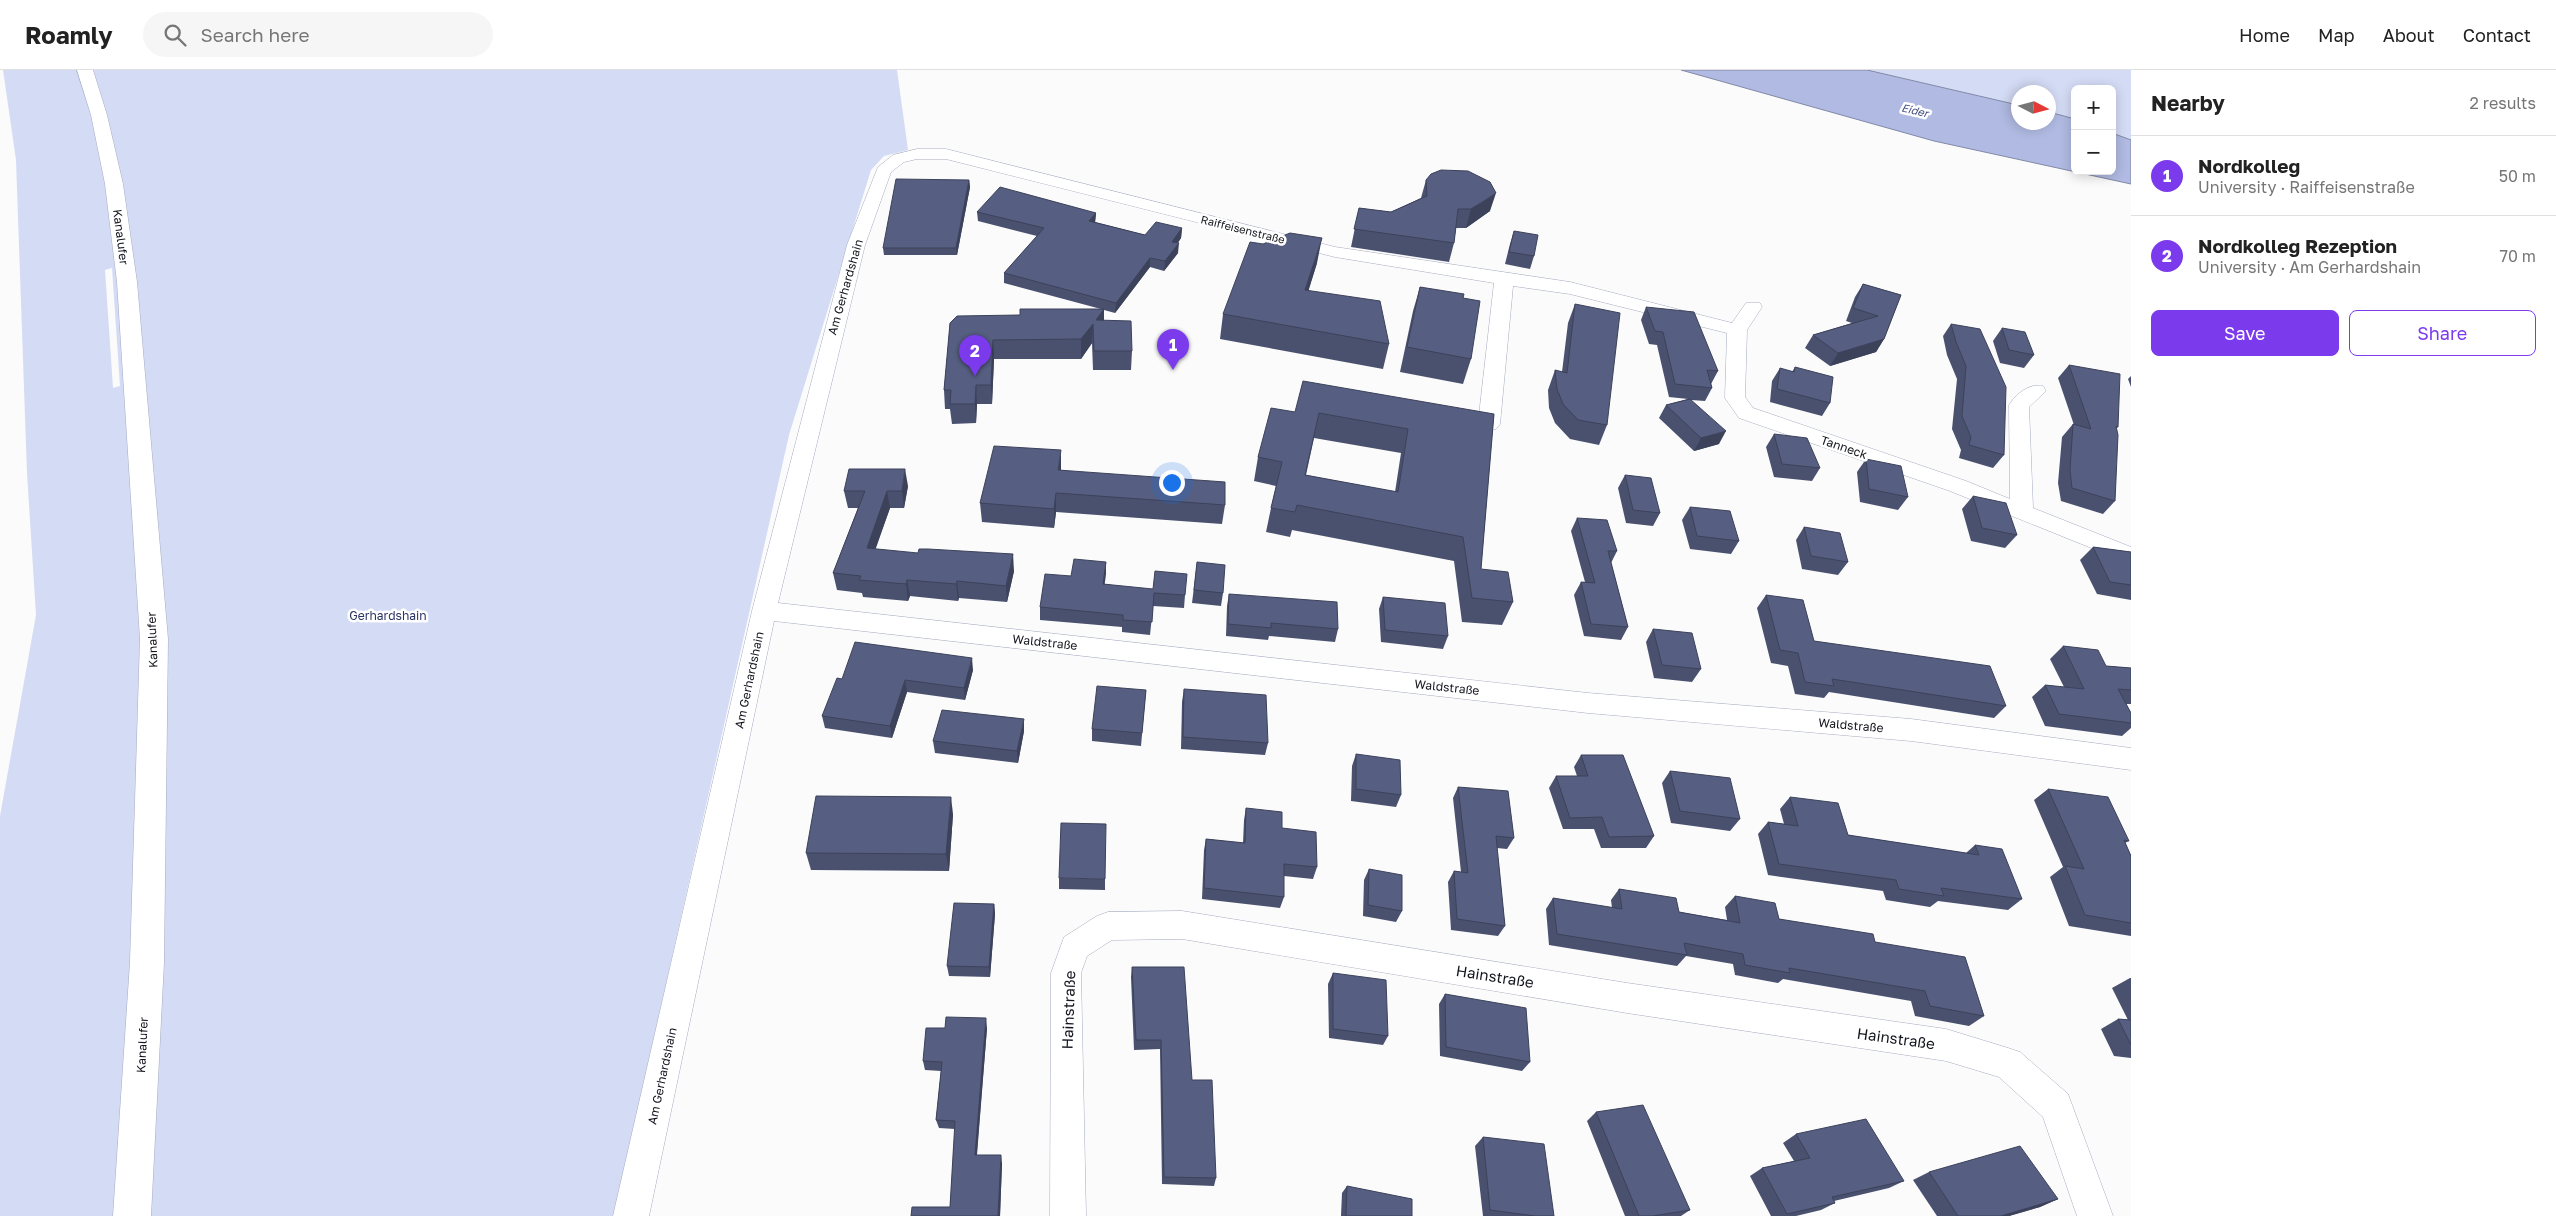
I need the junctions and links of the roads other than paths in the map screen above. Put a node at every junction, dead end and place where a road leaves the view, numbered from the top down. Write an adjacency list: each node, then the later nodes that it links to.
1 (85, 70): 12 (street, Kanalufer)
2 (900, 158): 3 (street, Raiffeisenstraße); 10 (street, Am Gerhardshain)
3 (1504, 279): 5 (street); 7 (street)
4 (1753, 307): 5 (street)
5 (1737, 330): 8 (street, Tanneck)
6 (2036, 391): 8 (street)
7 (1489, 424)
8 (2022, 511): 9 (street, Tanneck)
9 (2131, 556)
10 (764, 611): 11 (street, Waldstraße); 13 (street, Am Gerhardshain)
11 (2131, 759)
12 (132, 1216)
13 (631, 1216)
14 (1068, 1216): 15 (street, Hainstraße)
15 (2095, 1216)

